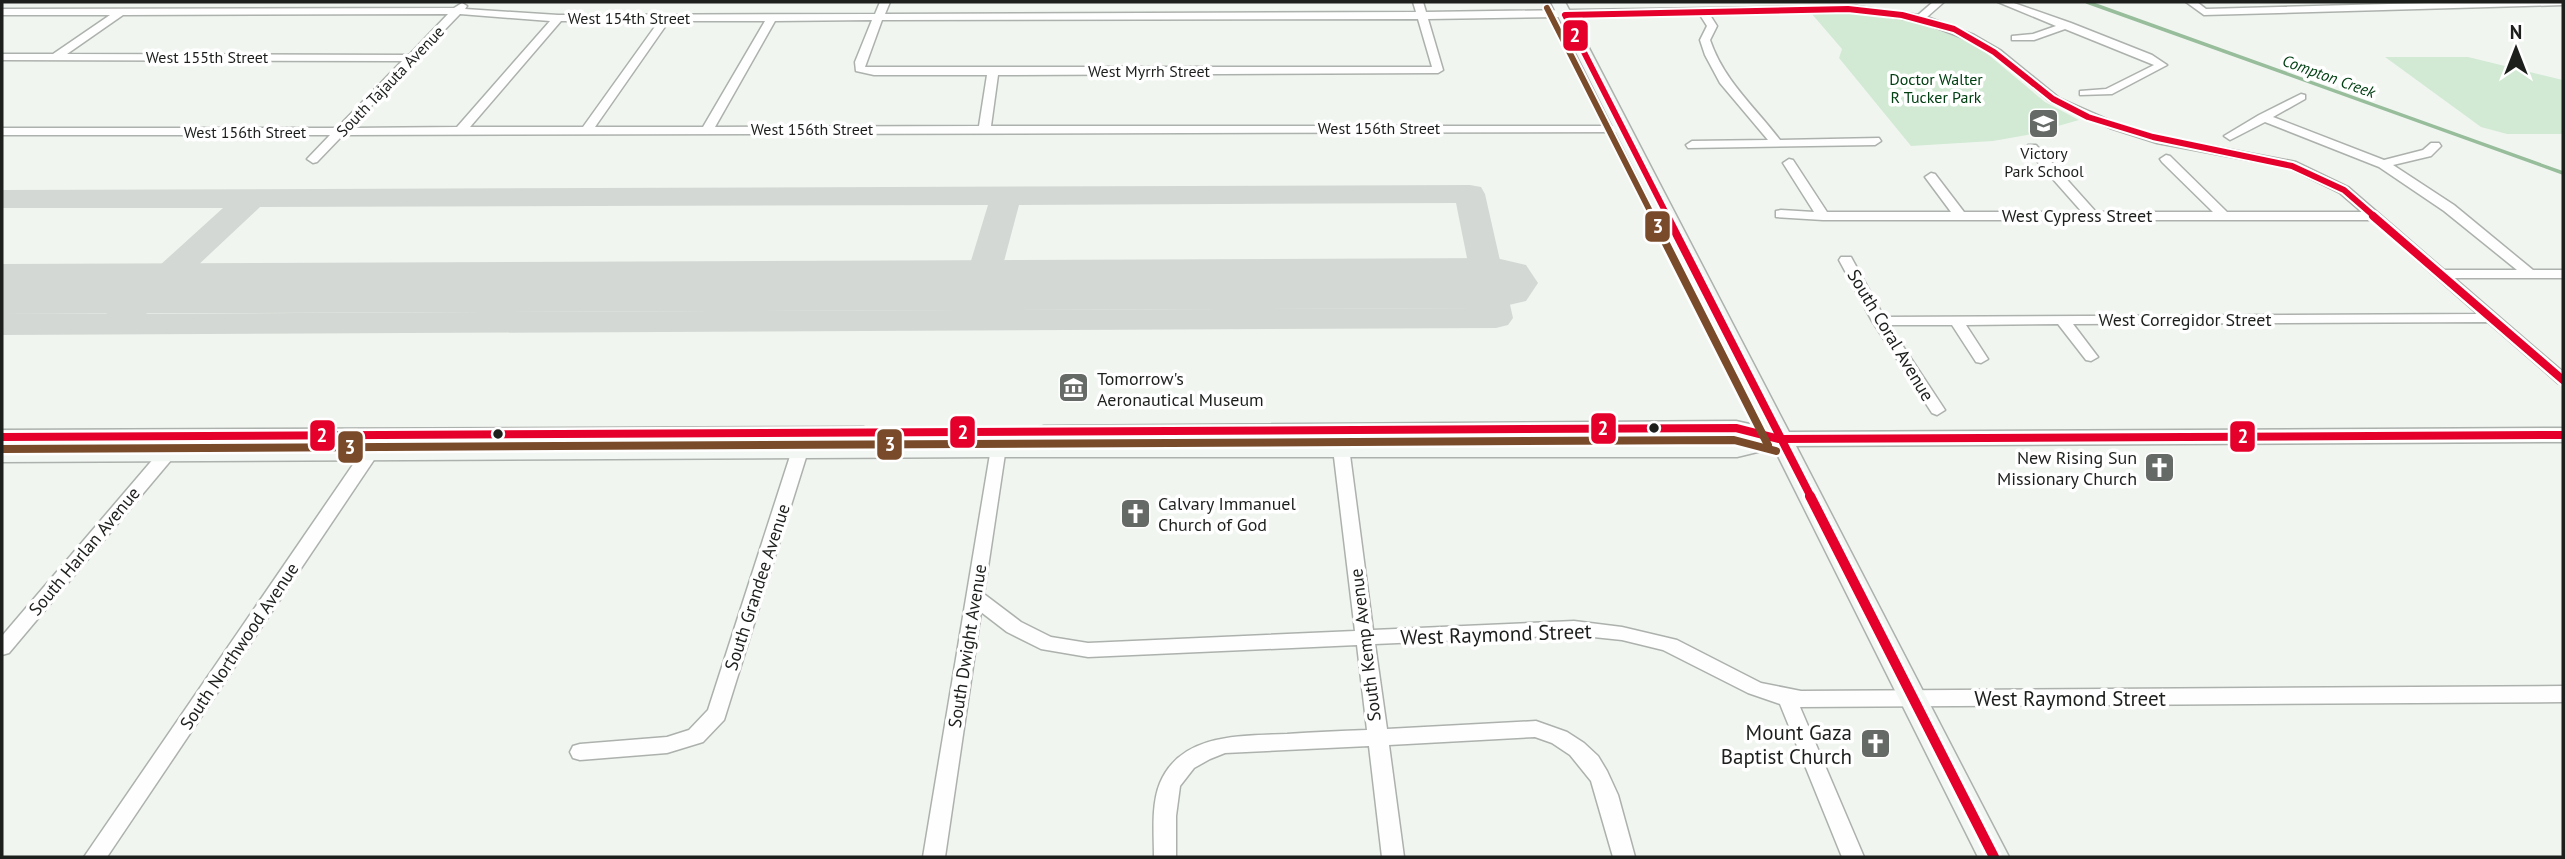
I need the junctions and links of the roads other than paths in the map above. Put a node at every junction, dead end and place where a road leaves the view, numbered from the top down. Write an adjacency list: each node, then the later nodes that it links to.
1 (135, 2): 12 (street)
2 (886, 2): 15 (street)
3 (1418, 2): 14 (street)
4 (1939, 2): 19 (street)
5 (2003, 2): 20 (street)
6 (2191, 2): 8 (street)
7 (2563, 2): 8 (street)
8 (2382, 5)
9 (1561, 8): 13 (street, West 154th Street); 14 (street, West 154th Street); 31 (main road)
10 (457, 10): 12 (street); 17 (street, West 154th Street); 24 (street, South Tajauta Avenue)
11 (2, 12): 12 (street)
12 (121, 12): 23 (street)
13 (1703, 12): 19 (street, West 154th Street); 40 (street)
14 (1422, 15): 15 (street, West 154th Street); 25 (street, West Myrrh Street)
15 (879, 16): 16 (street, West 154th Street); 25 (street, West Myrrh Street)
16 (772, 17): 18 (street, West 154th Street); 34 (street)
17 (558, 18): 18 (street, West 154th Street); 32 (street)
18 (666, 18): 33 (street)
19 (1920, 18): 54 (street, West 154th Street)
20 (2067, 25): 21 (street); 26 (street)
21 (2015, 38)
22 (2, 57): 23 (street, West 155th Street)
23 (57, 57): 24 (street, West 155th Street)
24 (412, 58): 37 (street, South Tajauta Avenue)
25 (993, 71): 30 (street)
26 (2084, 93)
27 (2301, 97): 28 (street)
28 (2263, 117): 38 (street); 47 (street)
29 (78, 123): 36 (street)
30 (985, 128): 31 (street, West 156th Street); 34 (street, West 156th Street)
31 (1623, 128): 70 (main road)
32 (461, 130): 33 (street, West 156th Street); 37 (street, West 156th Street)
33 (587, 130): 34 (street, West 156th Street)
34 (707, 130)
35 (2, 132): 36 (street, West 156th Street)
36 (66, 132): 37 (street, West 156th Street)
37 (340, 132): 44 (street, South Tajauta Avenue)
38 (2230, 136)
39 (1875, 141): 40 (street)
40 (1777, 143): 41 (street)
41 (1692, 145)
42 (2435, 146): 47 (street)
43 (2032, 148): 50 (street)
44 (313, 159)
45 (2166, 159): 51 (street)
46 (1789, 163): 52 (street)
47 (2383, 164): 57 (street)
48 (1931, 177): 53 (street)
49 (1781, 214): 52 (street, West Cypress Street)
50 (2091, 214): 51 (street, West Cypress Street); 53 (street, West Cypress Street)
51 (2223, 215): 54 (street, West Cypress Street)
52 (1823, 216): 53 (street, West Cypress Street)
53 (1960, 216)
54 (2373, 216): 56 (street, West 154th Street)
55 (1846, 260): 62 (street, South Coral Avenue)
56 (2442, 274): 57 (street); 59 (street, West 154th Street)
57 (2530, 274): 58 (street)
58 (2563, 274)
59 (2492, 318): 61 (street, West Corregidor Street); 65 (street, West 154th Street)
60 (1956, 320): 61 (street, West Corregidor Street); 62 (street, West Corregidor Street); 64 (street)
61 (2062, 320): 63 (street)
62 (1879, 321): 66 (street, South Coral Avenue)
63 (2091, 357)
64 (1981, 359)
65 (2563, 380)
66 (1937, 410)
67 (382, 435): 69 (main road); 73 (main road); 75 (street, South Northwood Avenue)
68 (2563, 435): 70 (main road)
69 (2, 438)
70 (1779, 439): 72 (main road); 82 (main road)
71 (998, 441): 72 (main road); 73 (main road); 77 (street, South Dwight Avenue)
72 (1340, 441): 78 (street, South Kemp Avenue)
73 (806, 442): 75 (main road); 84 (street, South Grandee Avenue)
74 (2, 454): 76 (main road)
75 (368, 454): 76 (main road); 85 (street, South Northwood Avenue)
76 (166, 455): 79 (street, South Harlan Avenue)
77 (975, 597): 78 (street, West Raymond Street); 86 (street, South Dwight Avenue)
78 (1365, 638): 81 (street, West Raymond Street); 83 (street, South Kemp Avenue)
79 (2, 648)
80 (2563, 694): 82 (street, West Raymond Street)
81 (1787, 698): 82 (street, West Raymond Street); 90 (street)
82 (1914, 699): 91 (main road)
83 (1376, 736): 87 (street); 88 (street, South Kemp Avenue); 89 (street)
84 (580, 752)
85 (96, 857)
86 (934, 857)
87 (1165, 857)
88 (1393, 857)
89 (1624, 857)
90 (1853, 857)
91 (1994, 857)

